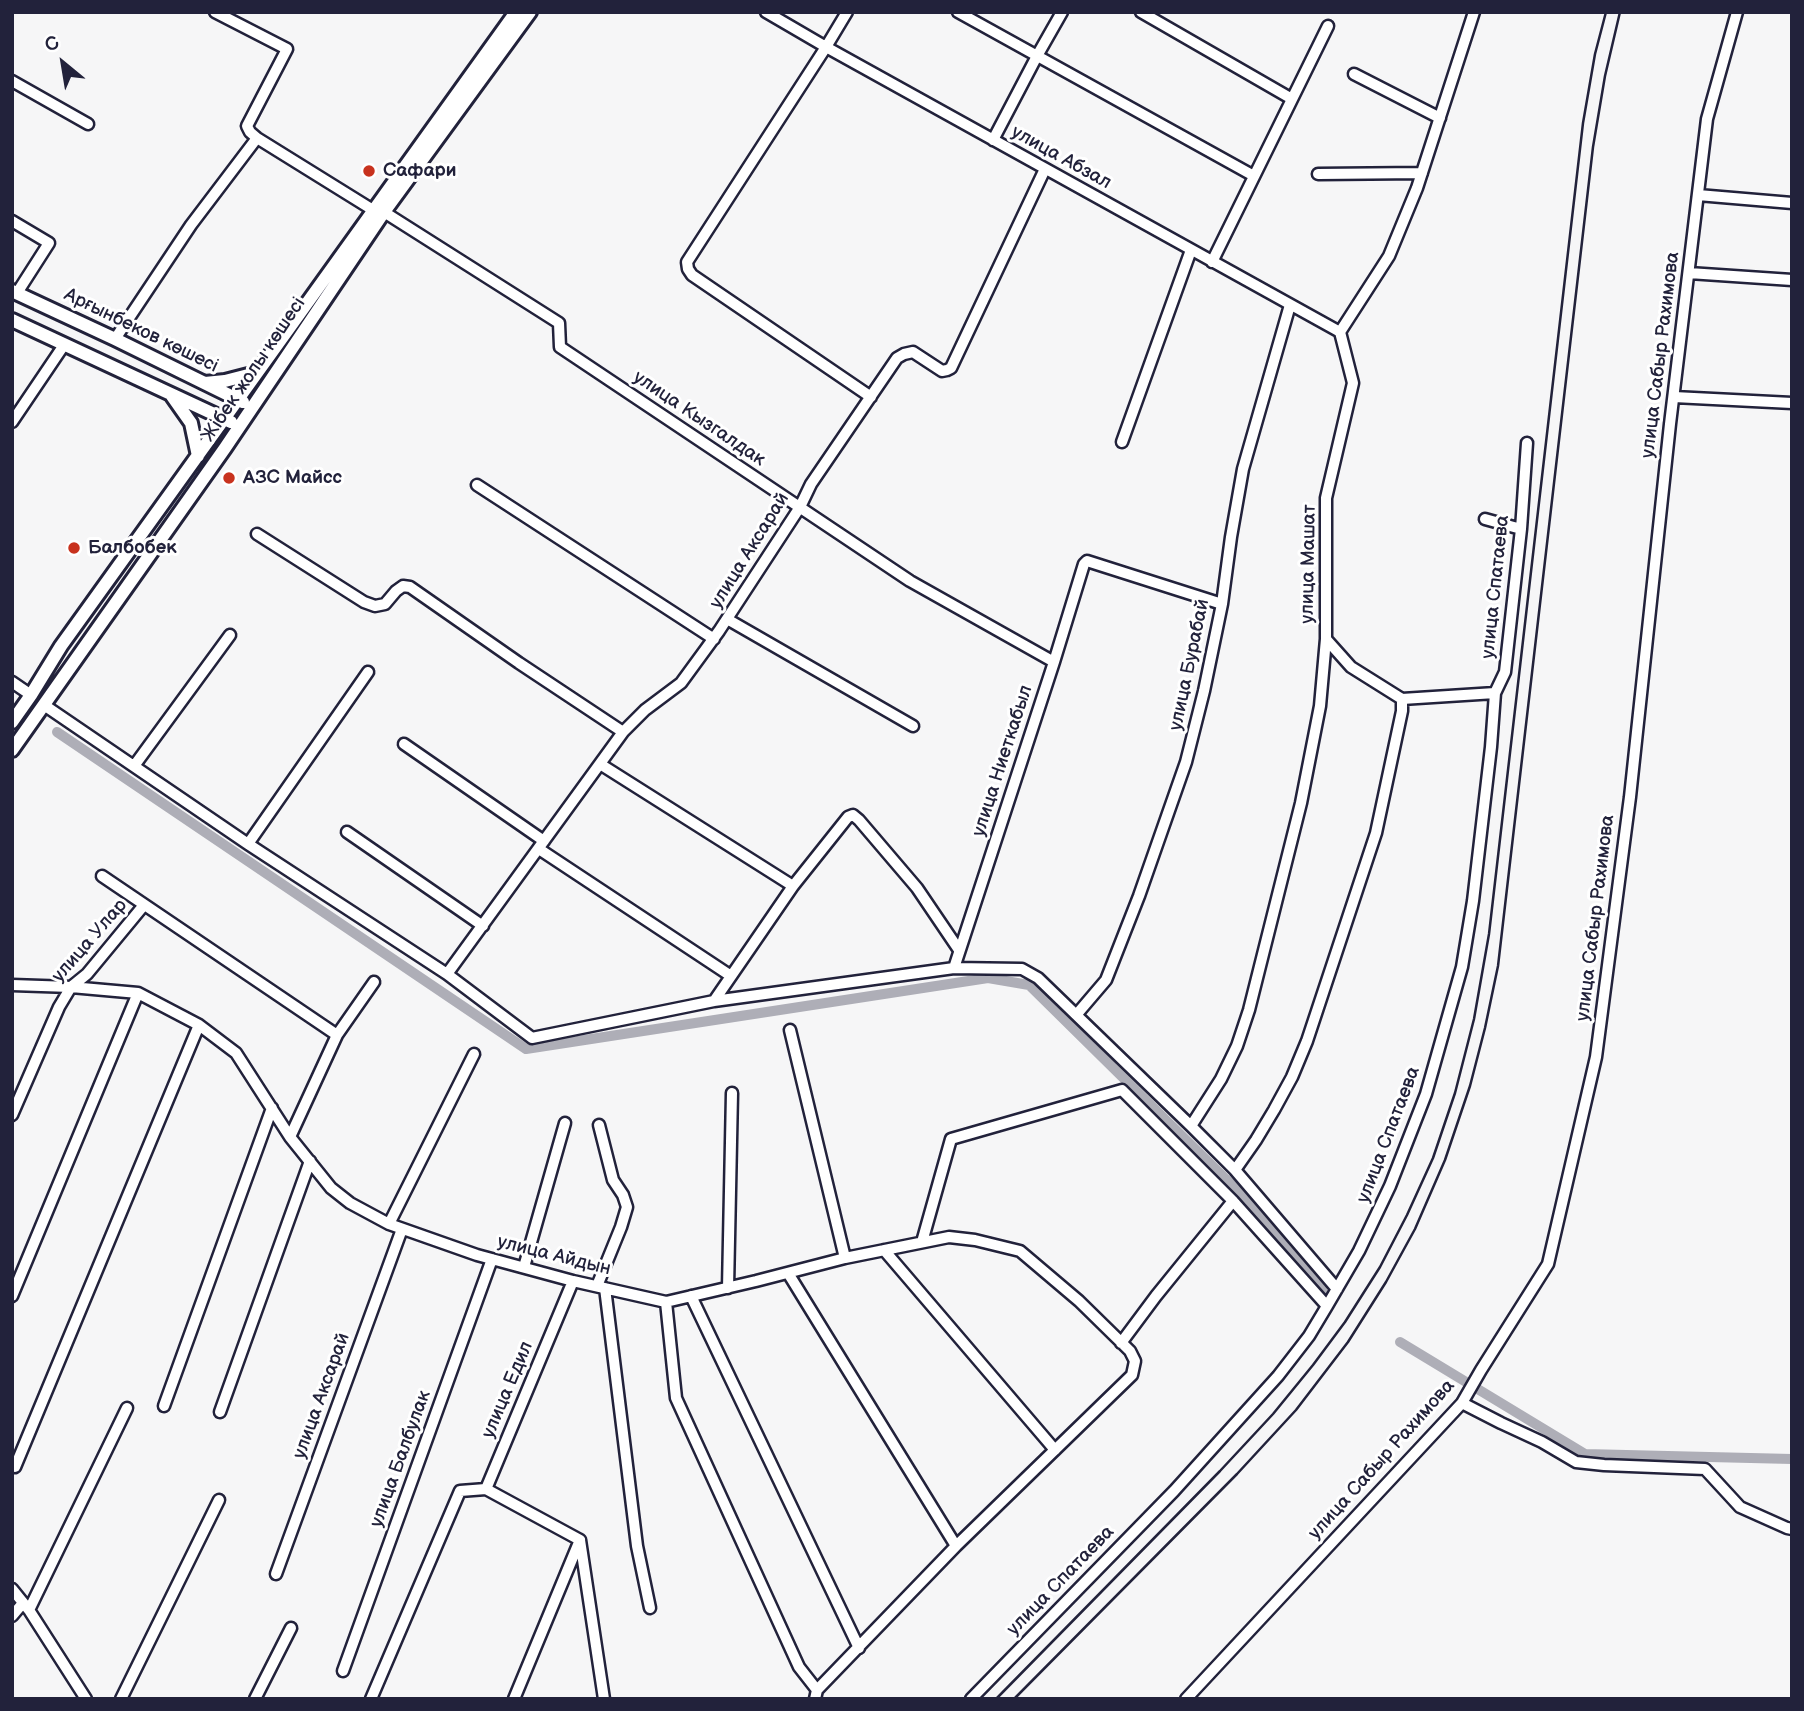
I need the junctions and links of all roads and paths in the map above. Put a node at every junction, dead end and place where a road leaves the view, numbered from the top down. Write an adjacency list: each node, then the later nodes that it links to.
1 (215, 12): 19 (street)
2 (516, 12): 27 (main road, Жібек жолы көшесі)
3 (530, 12): 27 (main road, Жібек жолы көшесі)
4 (766, 12): 12 (street, улица Абзал)
5 (846, 12): 12 (street)
6 (958, 12): 13 (street)
7 (1062, 12): 13 (street)
8 (1141, 12): 16 (street)
9 (1474, 12): 17 (street)
10 (1737, 12): 25 (street, улица Сабыр Рахимова)
11 (1328, 26): 16 (street)
12 (826, 47): 20 (street, улица Абзал); 42 (street)
13 (1037, 56): 20 (street); 24 (street)
14 (1354, 74): 17 (street)
15 (12, 81): 18 (street)
16 (1292, 99): 24 (street)
17 (1440, 117): 22 (street)
18 (88, 124)
19 (257, 138): 27 (street); 37 (street)
20 (993, 140): 21 (street, улица Абзал)
21 (1045, 169): 29 (street, улица Абзал); 42 (street, улица Аксарай)
22 (1422, 173): 23 (street); 36 (street)
23 (1318, 174)
24 (1254, 176): 30 (street)
25 (1698, 195): 26 (street); 31 (street, улица Сабыр Рахимова)
26 (1792, 203)
27 (379, 211): 39 (main road, Жібек жолы көшесі); 46 (main road, Жібек жолы көшесі); 54 (street, улица Кызгалдак)
28 (12, 221): 33 (street)
29 (1191, 250): 30 (street, улица Абзал); 50 (street)
30 (1212, 262): 34 (street, улица Абзал)
31 (1689, 273): 32 (street); 43 (street, улица Сабыр Рахимова)
32 (1792, 280)
33 (14, 292): 37 (main road, Арғынбеков көшесі)
34 (1290, 305): 36 (street, улица Абзал); 58 (street, улица Бурабай)
35 (12, 320): 38 (main road)
36 (1340, 332): 62 (street, улица Машат)
37 (115, 339): 40 (main road, Арғынбеков көшесі)
38 (64, 345): 41 (main road); 48 (street)
39 (256, 373): 40 (main road); 44 (main road, Жібек жолы көшесі)
40 (204, 383): 44 (main road, Арғынбеков көшесі)
41 (170, 393): 47 (main road); 52 (main road)
42 (871, 397): 54 (street, улица Аксарай)
43 (1674, 397): 45 (street); 125 (street, улица Сабыр Рахимова)
44 (238, 399): 46 (main road, Арғынбеков көшесі); 47 (main road, Жібек жолы көшесі)
45 (1792, 403)
46 (253, 407): 49 (main road, Жібек жолы көшесі)
47 (224, 419): 49 (main road); 52 (main road, Жібек жолы көшесі)
48 (12, 422)
49 (240, 426): 69 (main road, Жібек жолы көшесі)
50 (1122, 442)
51 (1527, 443): 56 (street, улица Спатаева)
52 (198, 456): 67 (main road, Жібек жолы көшесі)
53 (477, 485): 61 (street)
54 (800, 507): 59 (street, улица Аксарай); 63 (street, улица Кызгалдак)
55 (1485, 519): 56 (street)
56 (1521, 528): 66 (street, улица Спатаева)
57 (257, 534): 72 (street)
58 (1222, 604): 63 (street, улица Ниеткабыл); 93 (street, улица Бурабай)
59 (727, 619): 61 (street, улица Аксарай); 71 (street)
60 (230, 635): 76 (street)
61 (714, 639): 72 (street, улица Аксарай)
62 (1326, 639): 68 (street); 103 (street, улица Машат)
63 (1054, 662): 84 (street, улица Ниеткабыл)
64 (369, 672): 78 (street)
65 (12, 682): 67 (street)
66 (1495, 693): 68 (street); 119 (street, улица Спатаева)
67 (32, 695): 70 (main road, Жібек жолы көшесі)
68 (1402, 699): 106 (street)
69 (44, 705): 74 (main road, Жібек жолы көшесі); 76 (street)
70 (12, 722)
71 (913, 726)
72 (622, 732): 75 (street, улица Аксарай)
73 (404, 744): 79 (street)
74 (12, 750)
75 (600, 764): 79 (street, улица Аксарай); 81 (street)
76 (134, 766): 78 (street)
77 (347, 832): 83 (street)
78 (248, 844): 86 (street)
79 (541, 845): 83 (street, улица Аксарай); 87 (street)
80 (102, 876): 82 (street)
81 (793, 886): 84 (street); 87 (street)
82 (144, 905): 90 (street, улица Улар); 96 (street)
83 (482, 926): 86 (street, улица Аксарай)
84 (960, 950): 85 (street, улица Ниеткабыл)
85 (954, 968): 92 (street); 93 (street)
86 (447, 974): 92 (street)
87 (732, 976): 92 (street)
88 (374, 982): 96 (street)
89 (12, 985): 90 (street, улица Айдын)
90 (71, 986): 91 (street, улица Айдын); 100 (street, улица Улар)
91 (138, 993): 94 (street, улица Айдын); 120 (street)
92 (714, 1002)
93 (1076, 1014): 103 (street)
94 (199, 1025): 99 (street, улица Айдын); 130 (street)
95 (790, 1030): 112 (street)
96 (337, 1035): 104 (street)
97 (474, 1054): 108 (street)
98 (732, 1093): 118 (street)
99 (272, 1108): 104 (street, улица Айдын); 126 (street)
100 (12, 1115)
101 (565, 1122): 114 (street)
102 (599, 1125): 117 (street)
103 (1191, 1126): 106 (street)
104 (290, 1137): 105 (street, улица Айдын)
105 (310, 1161): 108 (street, улица Айдын); 128 (street)
106 (1235, 1170): 119 (street)
107 (1233, 1201): 110 (street); 123 (street); 124 (street)
108 (389, 1224): 109 (street, улица Айдын)
109 (402, 1229): 113 (street, улица Айдын); 136 (street, улица Аксарай)
110 (922, 1242): 111 (street, улица Айдын); 124 (street, улица Айдын)
111 (884, 1250): 112 (street, улица Айдын); 129 (street)
112 (845, 1258): 115 (street, улица Айдын)
113 (492, 1259): 114 (street, улица Айдын); 143 (street, улица Балбулак)
114 (524, 1268): 116 (street, улица Айдын)
115 (788, 1273): 118 (street, улица Айдын); 135 (street)
116 (573, 1280): 117 (street, улица Айдын); 131 (street, улица Едил)
117 (601, 1287): 122 (street, улица Айдын); 139 (street)
118 (729, 1288): 121 (street, улица Айдын)
119 (1337, 1289): 123 (street, улица Спатаева)
120 (12, 1296)
121 (691, 1296): 122 (street, улица Айдын); 142 (street)
122 (666, 1302): 144 (street)
123 (1327, 1306): 151 (street, улица Спатаева)
124 (1121, 1343): 129 (street, улица Айдын)
125 (1462, 1403): 133 (street); 152 (street, улица Сабыр Рахимова)
126 (164, 1406)
127 (127, 1408): 138 (street)
128 (220, 1412)
129 (1055, 1450): 135 (street)
130 (15, 1467)
131 (486, 1489): 134 (street); 148 (street)
132 (219, 1500): 146 (street)
133 (1792, 1529)
134 (580, 1540): 149 (street); 150 (street)
135 (956, 1546): 142 (street)
136 (276, 1574)
137 (12, 1589): 138 (street)
138 (26, 1606): 140 (street); 145 (street)
139 (650, 1608)
140 (12, 1616)
141 (291, 1628): 147 (street)
142 (859, 1648): 144 (street)
143 (343, 1671)
144 (816, 1694)
145 (86, 1699)
146 (121, 1699)
147 (255, 1699)
148 (371, 1699)
149 (514, 1699)
150 (604, 1699)
151 (971, 1699)
152 (1186, 1699)

